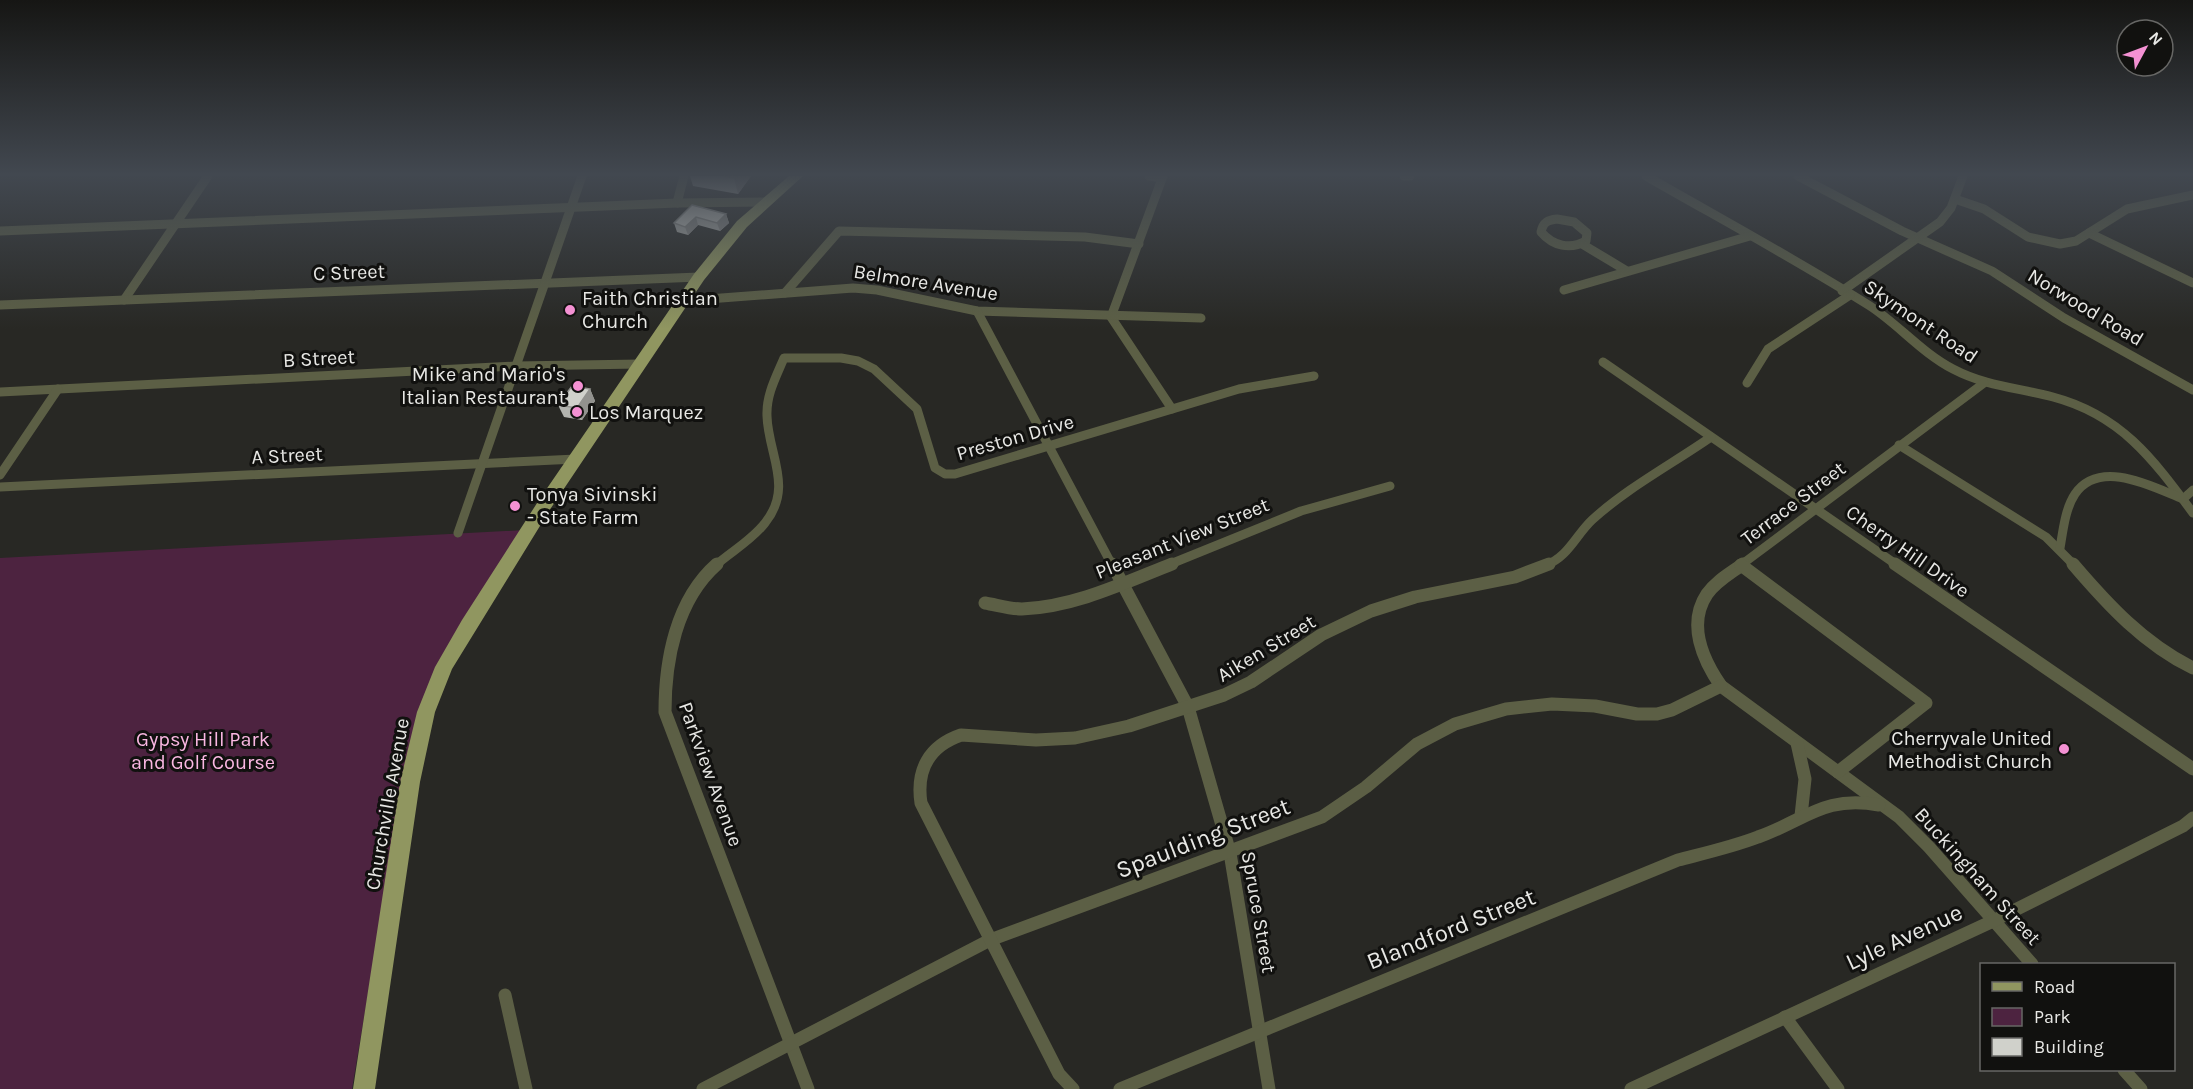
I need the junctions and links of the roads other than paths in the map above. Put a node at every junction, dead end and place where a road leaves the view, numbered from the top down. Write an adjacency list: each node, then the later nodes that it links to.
1 (105, 227): 13 (street)
2 (173, 227): 26 (street)
3 (565, 227): 21 (street)
4 (740, 227): 20 (main road, Churchville Avenue)
5 (1145, 227): 17 (street)
6 (1542, 227): 18 (street)
7 (1581, 227): 18 (street)
8 (1734, 227): 15 (street, Skymont Road)
9 (1896, 227): 16 (street, Norwood Road)
10 (1933, 227): 16 (street)
11 (2011, 227): 14 (street)
12 (2097, 227): 14 (street)
13 (0, 231)
14 (2089, 232): 22 (street)
15 (1750, 236): 19 (street); 25 (street, Skymont Road)
16 (1918, 238): 25 (street); 40 (street, Norwood Road)
17 (1139, 244): 24 (street); 30 (street)
18 (1582, 244): 19 (street)
19 (1627, 271): 23 (street)
20 (699, 277): 21 (street, C Street); 27 (main road, Churchville Avenue)
21 (546, 282): 26 (street, C Street); 35 (street)
22 (2193, 283)
23 (1564, 290)
24 (785, 293): 27 (street, Belmore Avenue); 29 (street, Belmore Avenue)
25 (1846, 293): 37 (street); 38 (street, Skymont Road)
26 (124, 300): 28 (street, C Street)
27 (682, 301): 34 (main road, Churchville Avenue)
28 (0, 305)
29 (977, 311): 30 (street, Belmore Avenue); 45 (street, Spruce Street)
30 (1111, 317): 31 (street, Belmore Avenue); 42 (street)
31 (1201, 318)
32 (784, 358): 45 (street, Preston Drive); 76 (street, Parkview Avenue)
33 (1603, 362): 43 (street, Cherry Hill Drive)
34 (640, 364): 35 (street, B Street); 46 (main road, Churchville Avenue)
35 (516, 366): 39 (street, B Street); 47 (street)
36 (1314, 376): 42 (street, Preston Drive)
37 (1747, 383)
38 (1984, 383): 44 (street, Terrace Street); 52 (street, Skymont Road)
39 (58, 389): 41 (street, B Street); 48 (street)
40 (2193, 390)
41 (0, 392)
42 (1172, 409): 45 (street, Preston Drive)
43 (1711, 437): 53 (street, Cherry Hill Drive); 62 (street, Aiken Street)
44 (1899, 445): 53 (street, Terrace Street); 56 (street)
45 (1048, 446): 58 (street, Spruce Street)
46 (576, 459): 47 (street, A Street); 78 (main road, Churchville Avenue)
47 (483, 463): 50 (street, A Street); 55 (street)
48 (0, 475)
49 (1390, 486): 58 (street, Pleasant View Street)
50 (0, 487)
51 (2193, 490): 52 (street)
52 (2183, 500): 54 (street, Skymont Road); 56 (street)
53 (1814, 508): 57 (street, Terrace Street); 64 (street, Cherry Hill Drive)
54 (2193, 513)
55 (458, 533)
56 (2060, 548): 60 (street)
57 (1741, 565): 61 (street, Terrace Street); 65 (street)
58 (1122, 584): 59 (street, Pleasant View Street); 62 (street, Spruce Street)
59 (985, 603)
60 (2193, 668)
61 (1721, 686): 63 (street, Buckingham Street); 69 (street, Spaulding Street)
62 (1188, 707): 69 (street, Spruce Street); 71 (street, Aiken Street)
63 (1797, 741): 65 (street, Buckingham Street); 67 (street)
64 (2193, 769)
65 (1838, 772): 66 (street, Buckingham Street)
66 (1886, 807): 67 (street, Blandford Street); 70 (street, Buckingham Street)
67 (1801, 816): 75 (street, Blandford Street)
68 (2193, 818): 70 (street, Lyle Avenue)
69 (1230, 853): 71 (street, Spaulding Street); 75 (street, Spruce Street)
70 (1993, 921): 72 (street, Buckingham Street); 74 (street, Lyle Avenue)
71 (990, 940): 76 (street, Spaulding Street); 82 (street)
72 (2031, 963)
73 (505, 995): 79 (street)
74 (1785, 1017): 85 (street, Lyle Avenue); 86 (street)
75 (1260, 1034): 83 (street, Blandford Street); 84 (street, Spruce Street)
76 (791, 1045): 80 (street, Spaulding Street); 81 (street, Parkview Avenue)
77 (2125, 1071): 87 (street)
78 (364, 1089)
79 (526, 1089)
80 (703, 1089)
81 (808, 1089)
82 (1073, 1089)
83 (1120, 1089)
84 (1269, 1089)
85 (1630, 1089)
86 (1838, 1089)
87 (2141, 1089)

